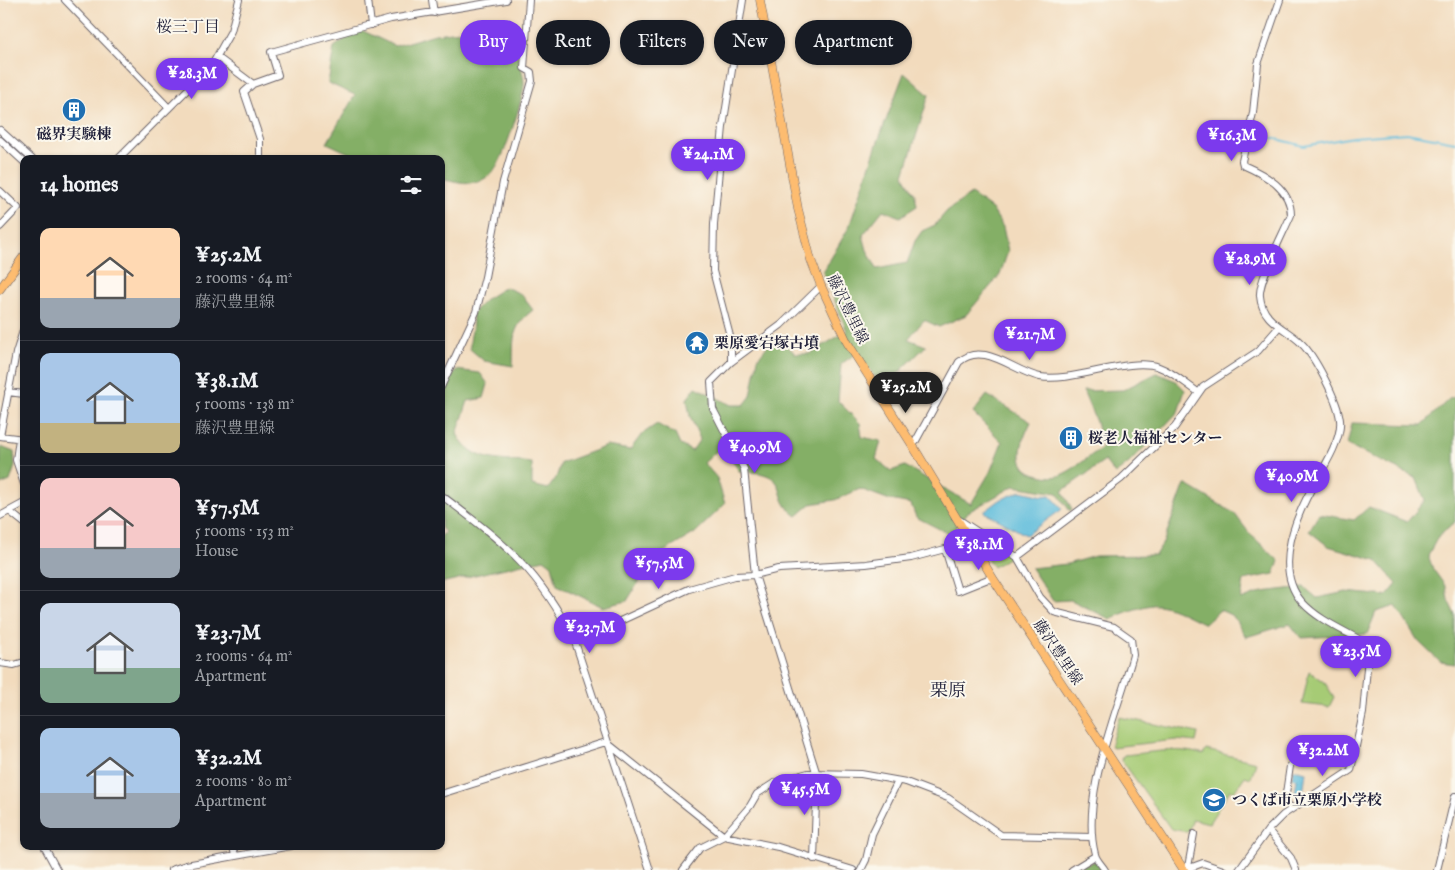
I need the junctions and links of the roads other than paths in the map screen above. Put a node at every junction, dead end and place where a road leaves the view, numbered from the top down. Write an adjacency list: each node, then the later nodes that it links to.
1 (64, 0): 15 (street)
2 (240, 0): 13 (street)
3 (368, 0): 12 (street)
4 (432, 0): 11 (street)
5 (506, 0): 10 (street)
6 (529, 0): 32 (street)
7 (743, 0): 31 (street)
8 (760, 0): 25 (main road, 藤沢豊里線)
9 (1280, 0): 27 (street)
10 (475, 3): 11 (street)
11 (434, 12): 12 (street)
12 (371, 25): 14 (street)
13 (217, 57): 14 (street); 15 (street)
14 (253, 84): 20 (street)
15 (169, 108): 19 (street)
16 (0, 130): 18 (street)
17 (0, 140): 21 (street)
18 (28, 155)
19 (122, 155)
20 (260, 155)
21 (20, 158)
22 (0, 191): 23 (street)
23 (0, 227)
24 (20, 262): 26 (main road)
25 (820, 286): 31 (street); 38 (main road, 藤沢豊里線)
26 (0, 289)
27 (1278, 328): 34 (street); 59 (street)
28 (20, 340): 29 (street)
29 (16, 352): 30 (street); 33 (street)
30 (20, 353)
31 (731, 362): 47 (street)
32 (445, 378)
33 (8, 392): 35 (street); 36 (street)
34 (1198, 392): 38 (street); 46 (street)
35 (20, 394)
36 (20, 439)
37 (20, 443): 39 (street)
38 (913, 446): 44 (main road, 藤沢豊里線)
39 (20, 472)
40 (445, 498): 49 (street)
41 (20, 505): 42 (street)
42 (9, 511): 43 (street); 45 (street)
43 (0, 516)
44 (955, 517): 46 (street); 48 (main road, 藤沢豊里線)
45 (20, 520)
46 (1017, 557): 53 (street)
47 (754, 575): 48 (street); 49 (street); 55 (street)
48 (994, 580): 53 (main road, 藤沢豊里線)
49 (575, 642): 52 (street)
50 (0, 663): 51 (street)
51 (20, 663)
52 (606, 742): 57 (street); 62 (street); 74 (street)
53 (1105, 748): 63 (street); 71 (main road, 藤沢豊里線)
54 (1290, 766): 59 (street)
55 (817, 775): 56 (street); 62 (street); 69 (street)
56 (898, 781): 63 (street); 77 (street)
57 (445, 793)
58 (1455, 796): 83 (street)
59 (1291, 809): 60 (street)
60 (1268, 830): 81 (street); 82 (street)
61 (1194, 834): 71 (street)
62 (724, 836): 69 (street); 75 (street)
63 (1092, 837): 68 (street)
64 (46, 850): 72 (street)
65 (234, 850): 67 (street)
66 (269, 850): 67 (street)
67 (235, 856): 73 (street)
68 (1095, 856): 78 (street); 79 (street)
69 (814, 858): 70 (street)
70 (837, 868): 76 (street)
71 (1185, 869): 80 (street)
72 (57, 870)
73 (170, 870)
74 (650, 870)
75 (683, 870)
76 (853, 870)
77 (861, 870)
78 (1072, 870)
79 (1105, 870)
80 (1223, 870)
81 (1239, 870)
82 (1296, 870)
83 (1437, 870)

